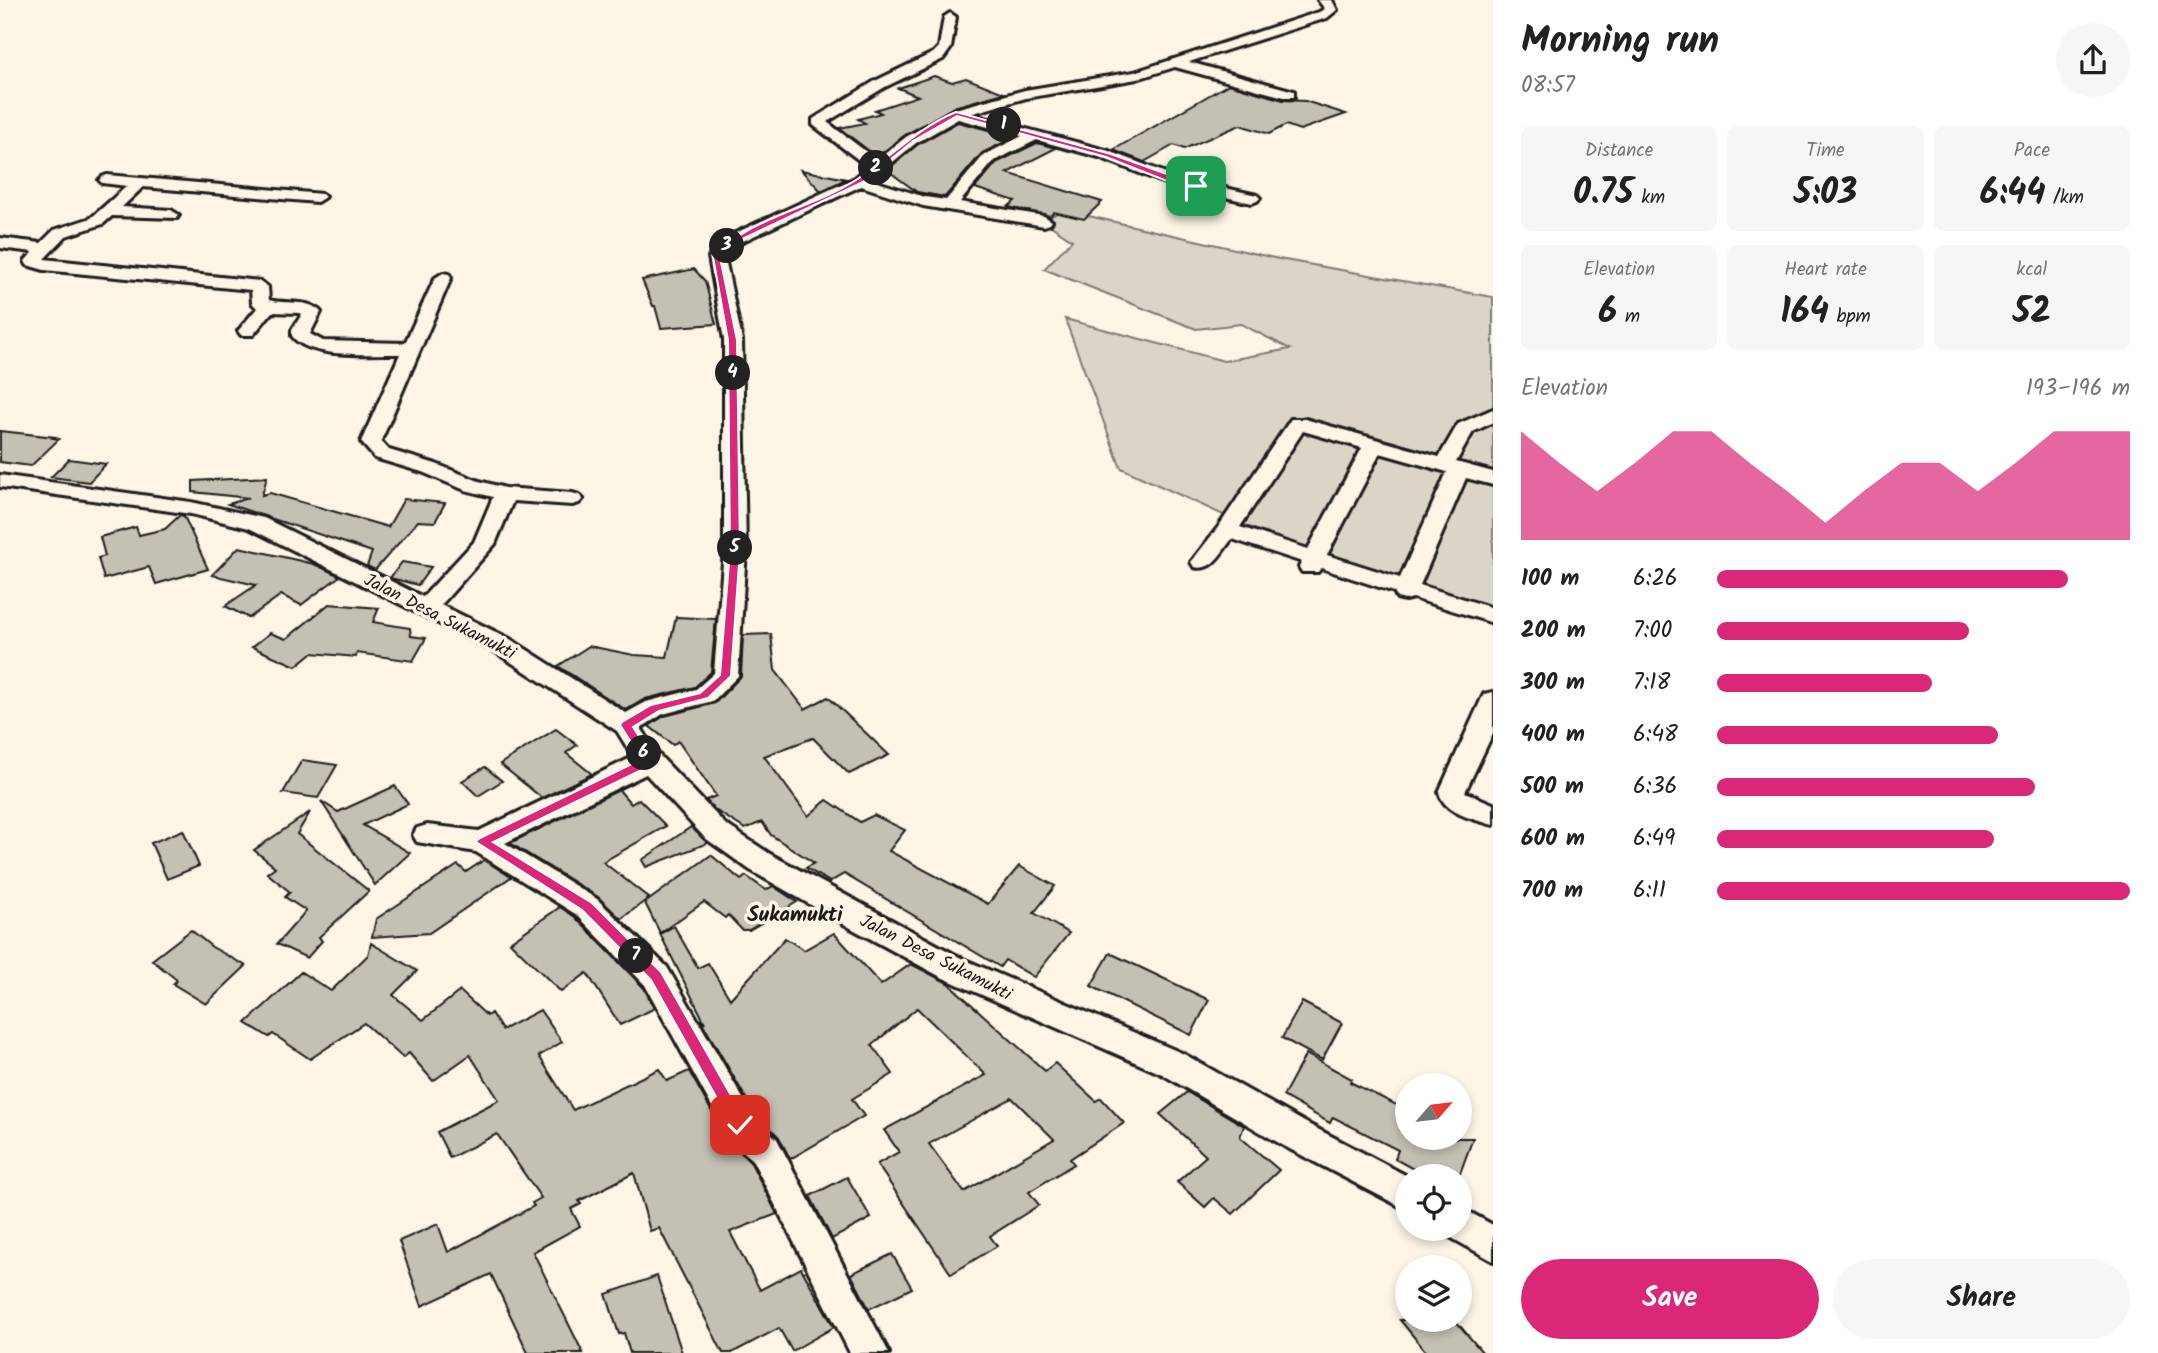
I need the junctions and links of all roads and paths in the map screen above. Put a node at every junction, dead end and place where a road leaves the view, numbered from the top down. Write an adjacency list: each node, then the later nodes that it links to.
1 (1324, 0): 3 (street)
2 (950, 17): 7 (street)
3 (1176, 63): 4 (street); 5 (street)
4 (1289, 94)
5 (956, 114): 6 (street); 7 (street)
6 (1036, 135): 13 (street); 14 (street)
7 (877, 167): 9 (street)
8 (107, 180): 10 (street)
9 (860, 181): 14 (street); 41 (street)
10 (139, 183): 11 (street); 15 (street)
11 (196, 188): 12 (street); 16 (street)
12 (317, 197)
13 (1252, 198)
14 (950, 205): 17 (street)
15 (108, 211): 16 (street); 20 (street)
16 (172, 215): 18 (street)
17 (1045, 221)
18 (158, 230)
19 (0, 243): 20 (street)
20 (44, 248): 22 (street)
21 (443, 278): 24 (street)
22 (267, 307): 23 (street); 24 (street)
23 (247, 331)
24 (412, 349): 32 (street)
25 (1493, 415): 26 (street)
26 (1465, 428): 27 (street); 29 (street)
27 (1493, 435)
28 (1374, 444): 29 (street); 34 (street); 36 (street)
29 (1452, 467): 30 (street); 37 (street)
30 (1493, 479)
31 (0, 481): 38 (street, Jalan Desa Sukamukti)
32 (505, 494): 33 (street); 38 (street)
33 (572, 499)
34 (1222, 536): 35 (street); 36 (street)
35 (1202, 562)
36 (1312, 563): 37 (street)
37 (1406, 590): 39 (street)
38 (426, 608): 41 (street, Jalan Desa Sukamukti)
39 (1493, 616)
40 (1493, 700): 42 (street)
41 (626, 725): 43 (street, Jalan Desa Sukamukti)
42 (1486, 739): 44 (street)
43 (649, 761): 46 (street); 47 (street, Jalan Desa Sukamukti)
44 (1493, 815)
45 (427, 835): 46 (street)
46 (482, 842): 50 (street)
47 (1395, 1188)
48 (1472, 1231): 49 (street)
49 (1493, 1244)
50 (870, 1353)

